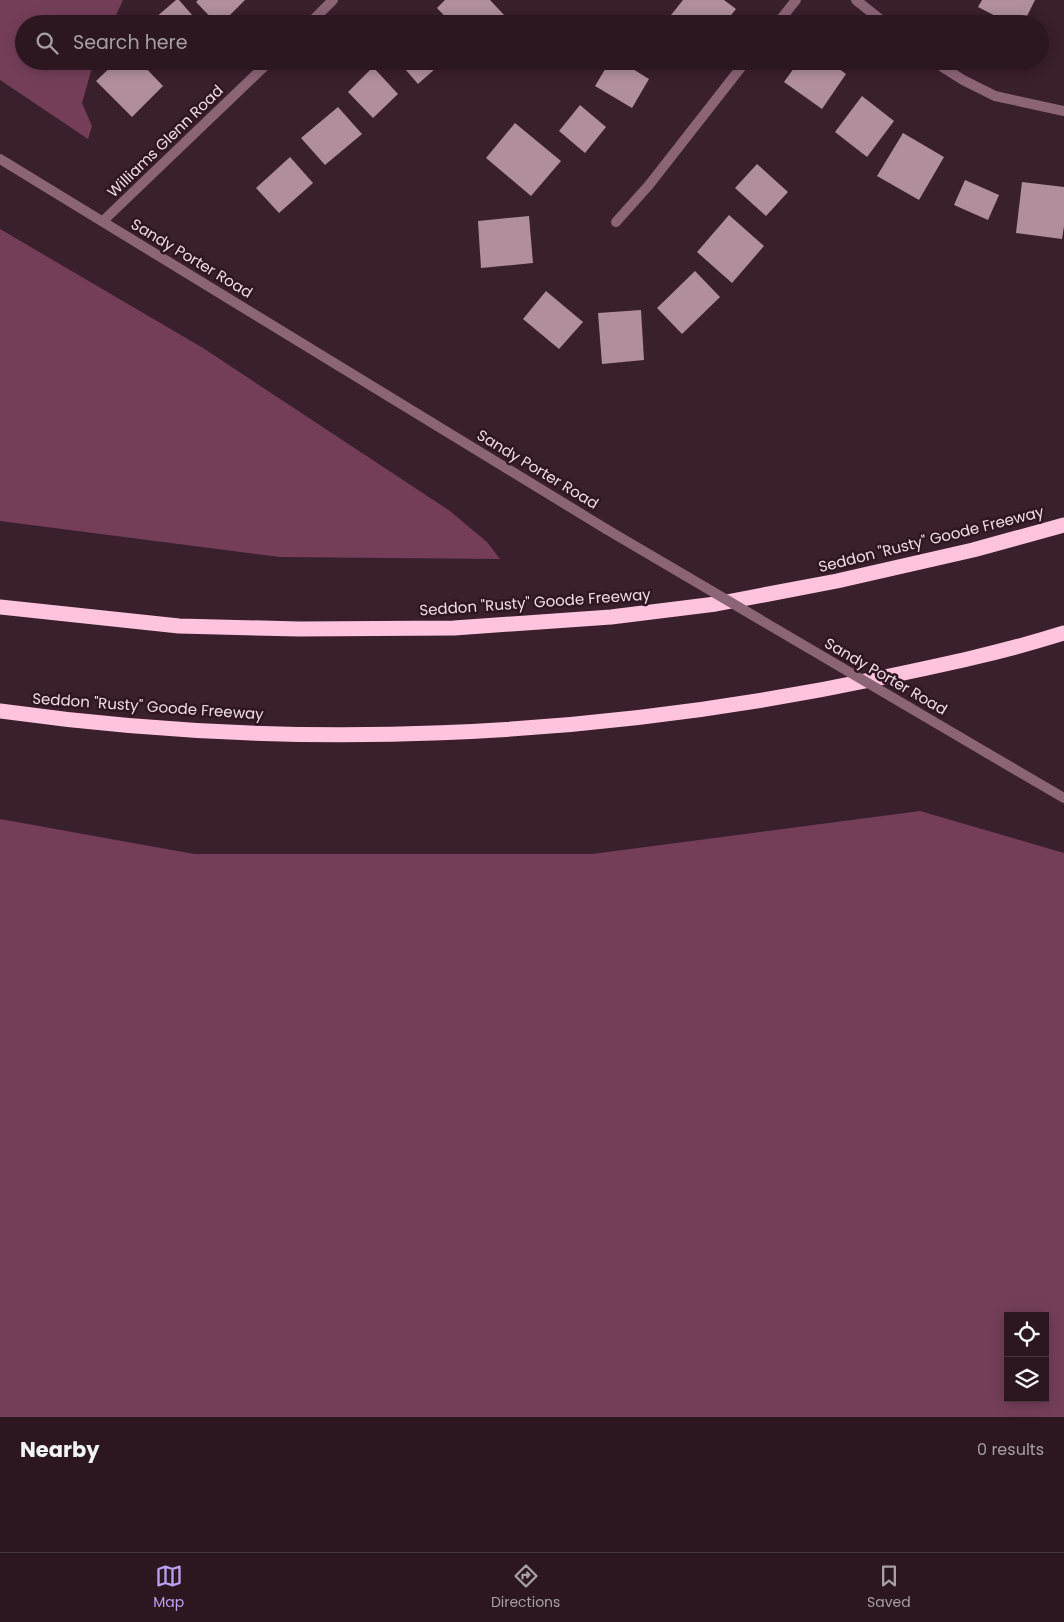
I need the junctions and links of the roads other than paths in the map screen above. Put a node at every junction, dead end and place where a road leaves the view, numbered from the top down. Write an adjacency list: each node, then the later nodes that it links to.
1 (333, 0): 4 (street)
2 (796, 0): 5 (street)
3 (856, 0): 6 (street)
4 (318, 15)
5 (784, 15)
6 (875, 15)
7 (261, 70): 12 (street, Williams Glenn Road)
8 (739, 70): 13 (street)
9 (947, 70): 10 (street)
10 (1064, 111)
11 (0, 159): 12 (street, Sandy Porter Road)
12 (102, 221): 18 (street, Sandy Porter Road, bridge)
13 (616, 222)
14 (1064, 525): 15 (highway, Seddon "Rusty" Goode Freeway)
15 (0, 607)
16 (1064, 633): 17 (highway, Seddon "Rusty" Goode Freeway)
17 (0, 711)
18 (1064, 798)

